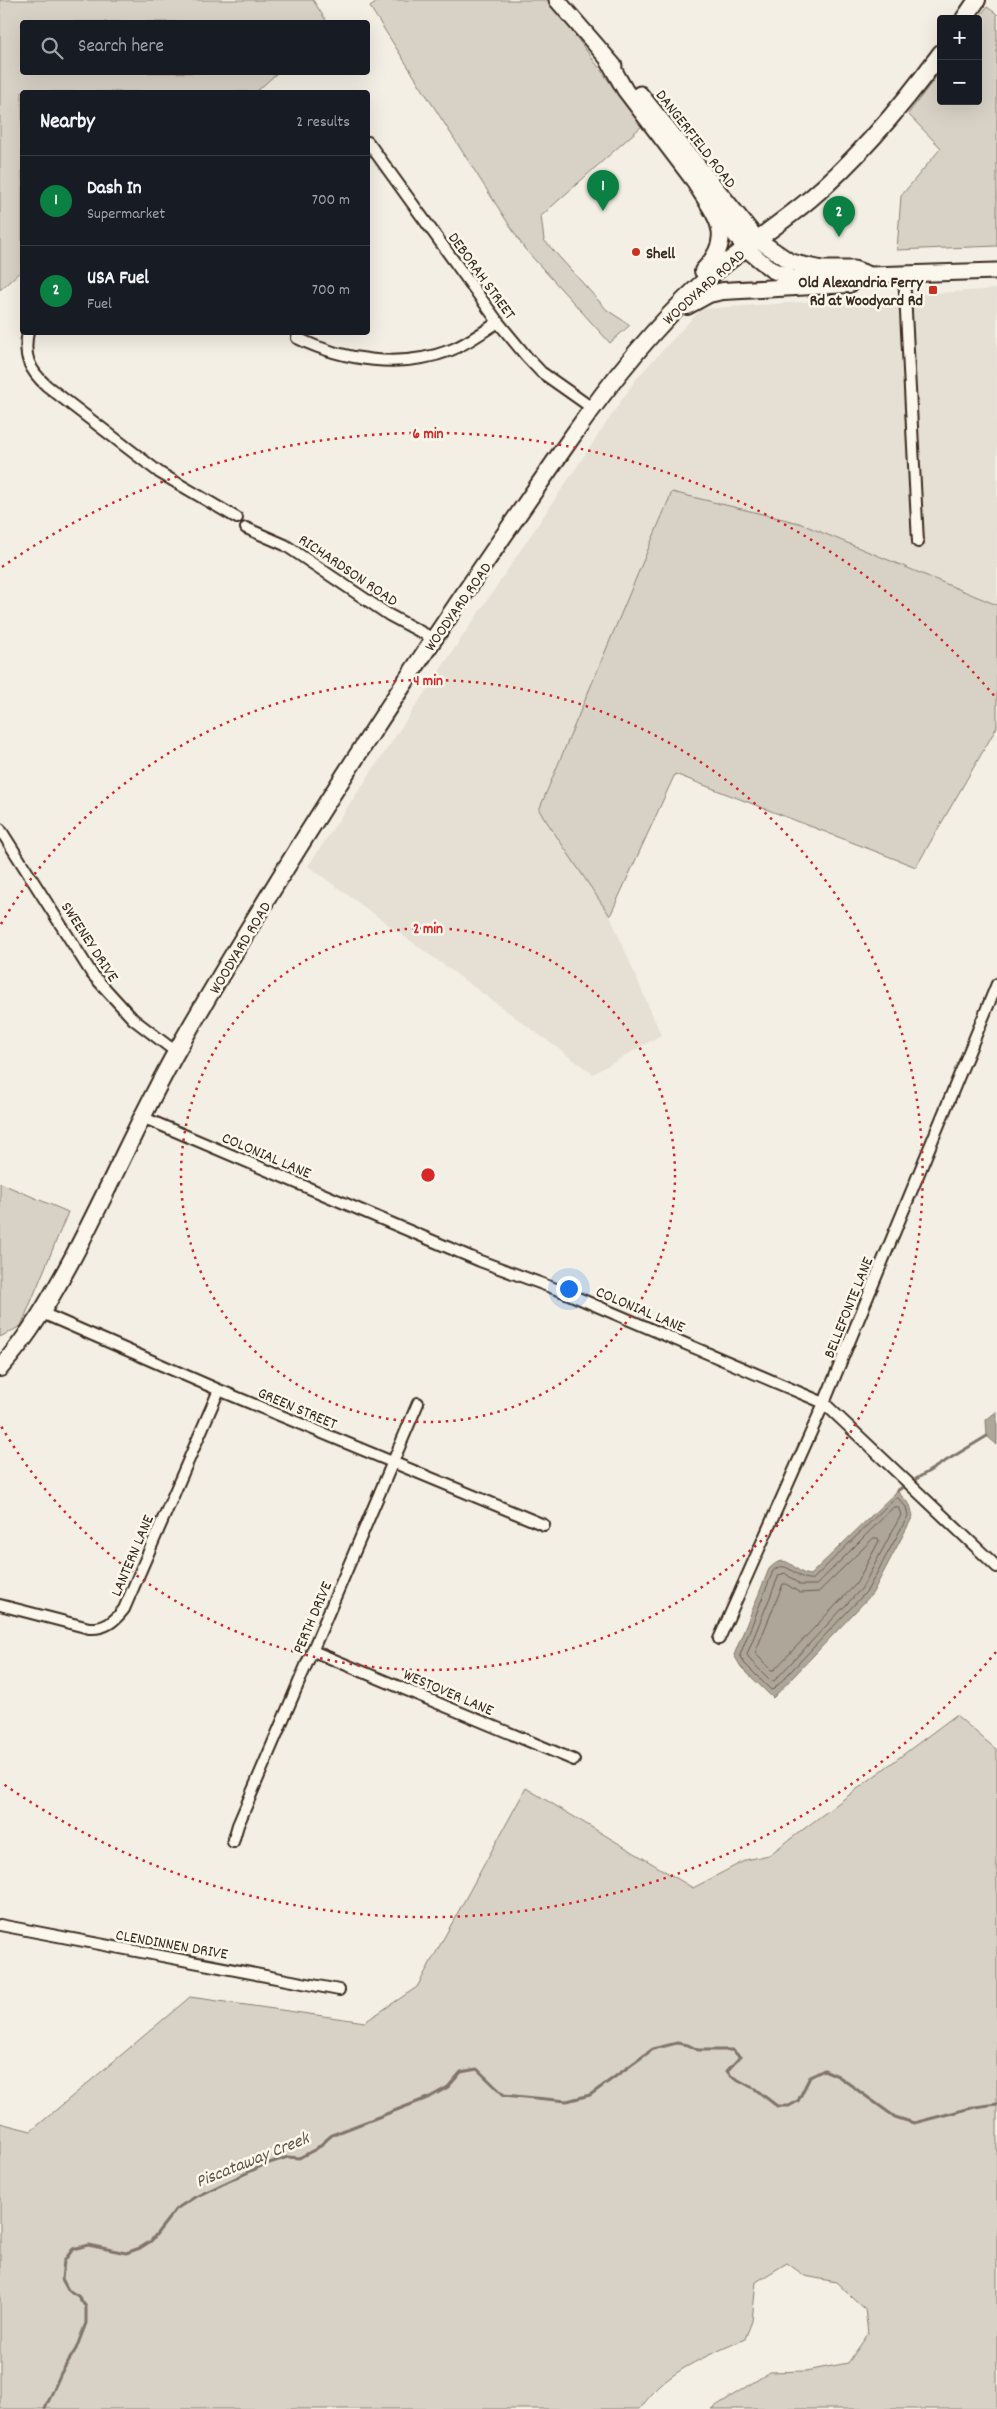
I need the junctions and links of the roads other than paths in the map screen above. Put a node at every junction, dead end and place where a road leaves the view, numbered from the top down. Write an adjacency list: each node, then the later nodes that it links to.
1 (557, 0): 5 (street, DANGERFIELD ROAD)
2 (977, 0): 3 (main road)
3 (967, 15)
4 (937, 58): 8 (main road, WOODYARD ROAD)
5 (608, 60): 7 (street, DANGERFIELD ROAD); 8 (street, DANGERFIELD ROAD)
6 (370, 145): 14 (street, DEBORAH STREET)
7 (696, 184): 8 (street, DANGERFIELD ROAD); 13 (main road)
8 (751, 243): 11 (street); 12 (street); 13 (main road, WOODYARD ROAD)
9 (997, 271): 10 (street)
10 (904, 274): 11 (street); 20 (street)
11 (870, 275): 12 (street)
12 (848, 284): 13 (main road)
13 (666, 319): 17 (main road, WOODYARD ROAD)
14 (498, 322): 16 (street); 17 (street, DEBORAH STREET)
15 (27, 335): 18 (street)
16 (297, 338)
17 (592, 408): 21 (main road, WOODYARD ROAD)
18 (237, 518)
19 (246, 528): 21 (street, RICHARDSON ROAD)
20 (918, 542)
21 (434, 639): 24 (main road, WOODYARD ROAD)
22 (0, 829): 24 (street, SWEENEY DRIVE)
23 (997, 984): 30 (street, BELLEFONTE LANE)
24 (176, 1052): 25 (main road, WOODYARD ROAD)
25 (142, 1117): 26 (main road, WOODYARD ROAD); 30 (street, COLONIAL LANE)
26 (42, 1313): 27 (main road, WOODYARD ROAD); 28 (street, GREEN STREET)
27 (0, 1368)
28 (218, 1390): 31 (street, GREEN STREET); 34 (street, LANTERN LANE)
29 (418, 1403): 31 (street, PERTH DRIVE)
30 (824, 1403): 33 (street, COLONIAL LANE); 35 (street, BELLEFONTE LANE)
31 (393, 1463): 32 (street, GREEN STREET); 36 (street, PERTH DRIVE)
32 (544, 1525)
33 (997, 1567)
34 (0, 1605)
35 (719, 1639)
36 (313, 1651): 37 (street, WESTOVER LANE); 38 (street, PERTH DRIVE)
37 (574, 1760)
38 (233, 1842)
39 (0, 1925): 40 (street, CLENDINNEN DRIVE)
40 (339, 1990)

